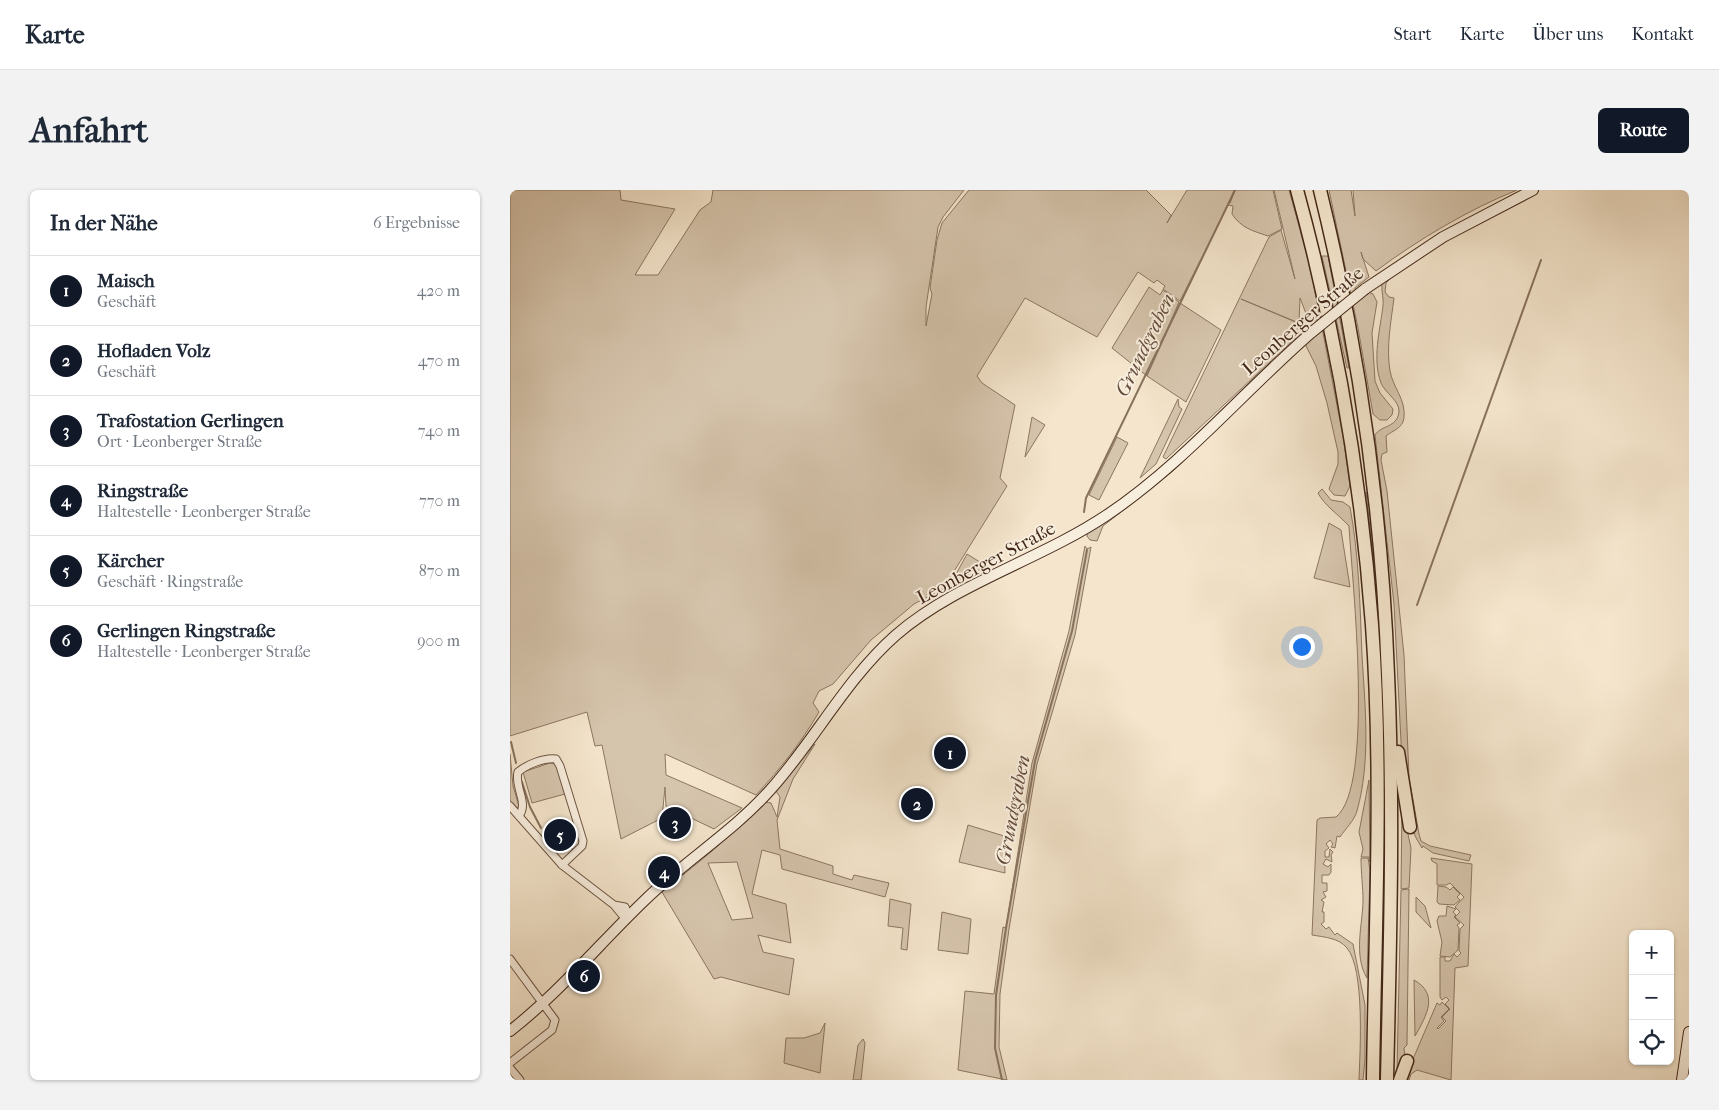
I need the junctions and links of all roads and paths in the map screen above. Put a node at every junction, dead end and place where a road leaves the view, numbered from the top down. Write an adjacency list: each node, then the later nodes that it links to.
1 (1298, 190): 4 (highway)
2 (1320, 190): 5 (highway)
3 (1533, 190): 11 (main road, Leonberger Straße, bridge)
4 (1376, 700): 6 (highway); 17 (highway)
5 (1390, 723): 9 (highway); 23 (highway)
6 (1368, 763)
7 (510, 806): 8 (street)
8 (519, 816): 10 (street); 10 (street)
9 (1410, 827)
10 (562, 864): 11 (street)
11 (629, 916): 14 (main road, Leonberger Straße)
12 (510, 959): 14 (street)
13 (1367, 1001): 17 (highway)
14 (542, 1004): 15 (main road, Leonberger Straße); 19 (street)
15 (510, 1031)
16 (1689, 1032): 25 (main road)
17 (1374, 1057): 22 (highway)
18 (1407, 1062): 24 (highway)
19 (510, 1063)
20 (510, 1068): 21 (street)
21 (520, 1080)
22 (1373, 1080)
23 (1387, 1080)
24 (1400, 1080)
25 (1682, 1080)

